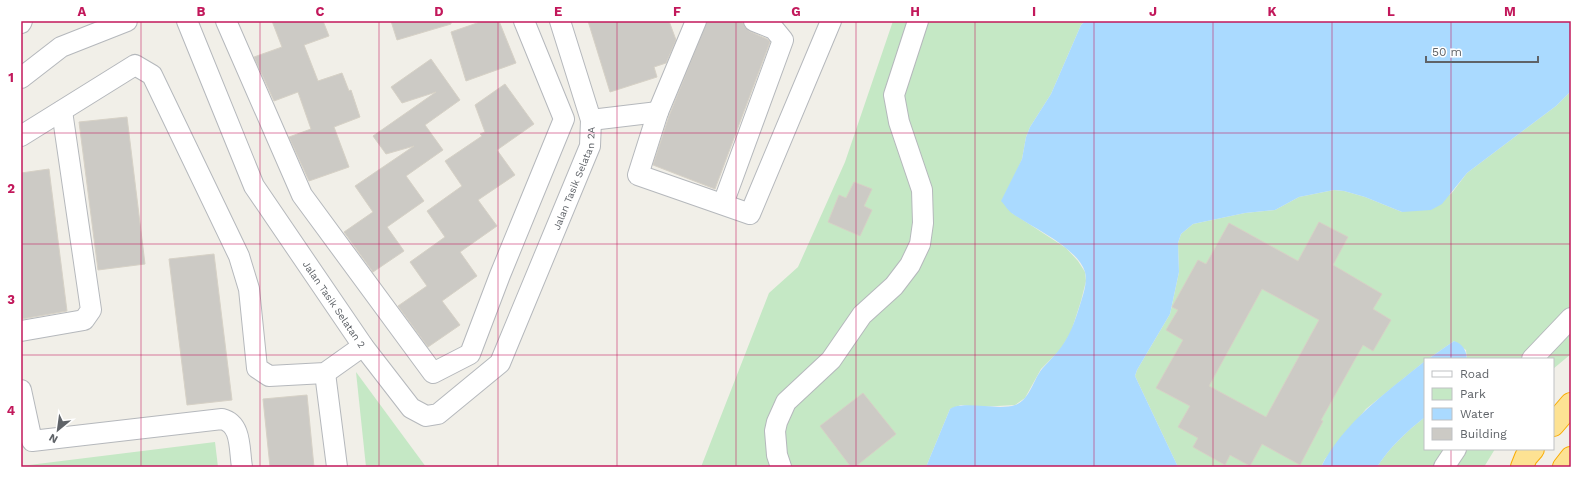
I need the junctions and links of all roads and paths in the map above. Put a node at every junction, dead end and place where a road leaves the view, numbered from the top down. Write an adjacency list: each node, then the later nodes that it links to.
1 (127, 21): 12 (street)
2 (187, 21): 22 (street, Jalan Tasik Selatan 2)
3 (226, 21): 18 (street)
4 (524, 21): 11 (street)
5 (560, 21): 10 (street, Jalan Tasik Selatan 2A)
6 (696, 21): 14 (street)
7 (754, 21): 17 (street)
8 (831, 21): 17 (street)
9 (918, 21): 33 (street)
10 (569, 50): 11 (street); 15 (street, Jalan Tasik Selatan 2A)
11 (538, 56): 18 (street)
12 (21, 78)
13 (62, 111): 16 (street); 21 (street); 24 (street)
14 (658, 112): 15 (street); 17 (street)
15 (591, 120): 19 (street, Jalan Tasik Selatan 2A)
16 (21, 136)
17 (723, 204)
18 (500, 275): 19 (street)
19 (532, 287): 22 (street, Jalan Tasik Selatan 2)
20 (1571, 318): 23 (street)
21 (21, 331)
22 (363, 346): 24 (street)
23 (1533, 358)
24 (325, 373): 32 (street)
25 (21, 390): 31 (street)
26 (1571, 404): 27 (highway)
27 (1554, 424)
28 (1455, 450): 34 (street)
29 (1532, 450): 35 (highway)
30 (1571, 458): 36 (highway)
31 (242, 467)
32 (337, 467)
33 (781, 467)
34 (1444, 467)
35 (1522, 467)
36 (1564, 467)

